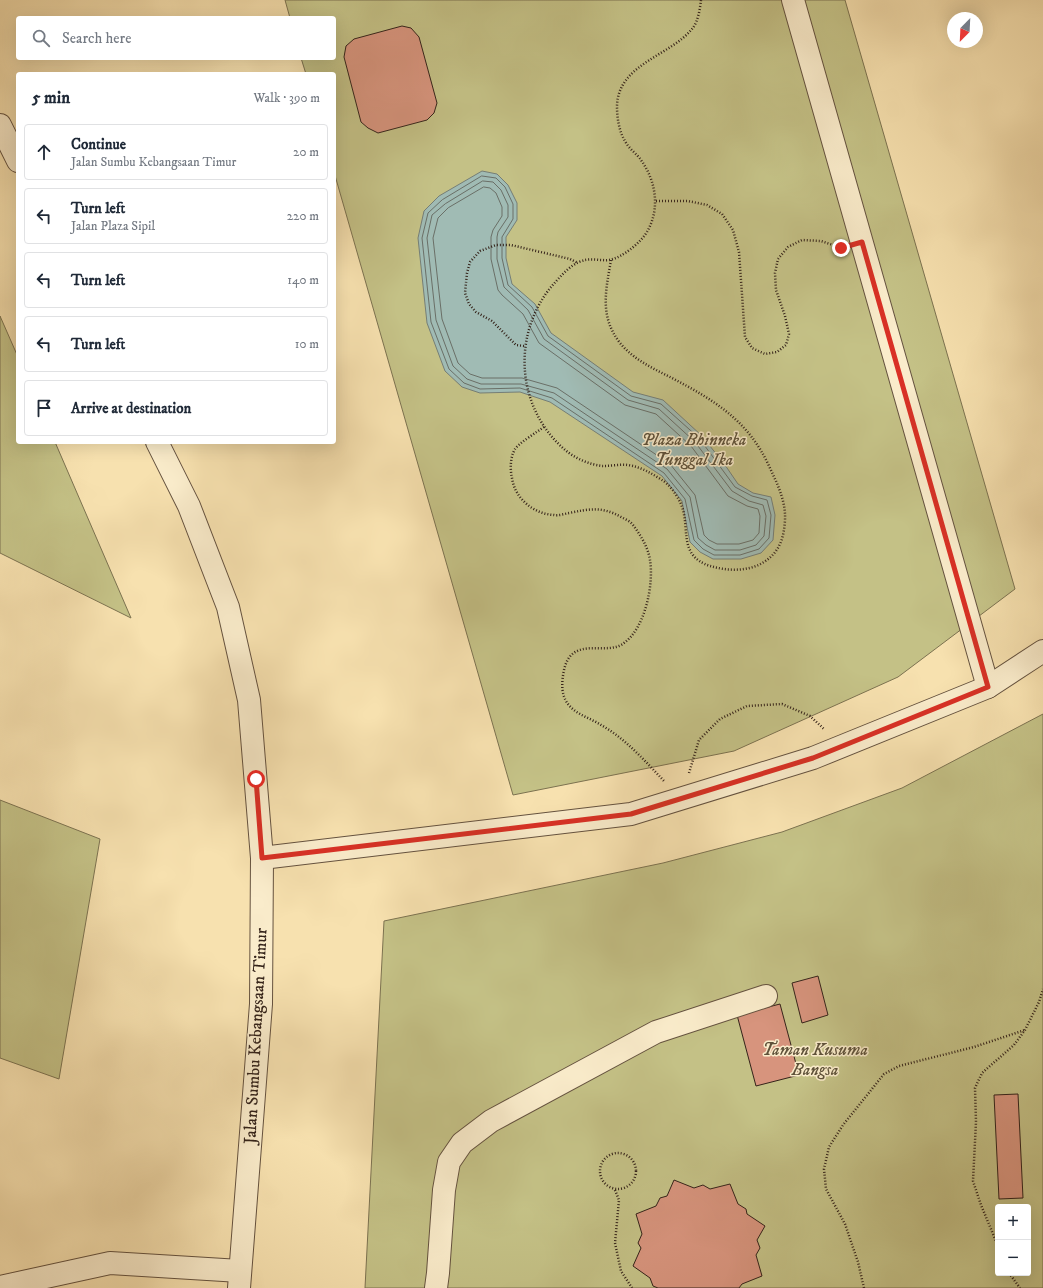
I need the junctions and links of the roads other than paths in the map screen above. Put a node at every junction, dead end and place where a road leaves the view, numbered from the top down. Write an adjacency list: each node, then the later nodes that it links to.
1 (793, 0): 6 (street)
2 (0, 125): 3 (street)
3 (16, 157)
4 (158, 444): 7 (street, Jalan Sumbu Kebangsaan Timur)
5 (1043, 651): 6 (street)
6 (988, 687): 7 (street)
7 (262, 858): 9 (street, Jalan Sumbu Kebangsaan Timur)
8 (766, 996): 11 (street)
9 (239, 1279): 10 (street)
10 (0, 1287)
11 (436, 1288)

